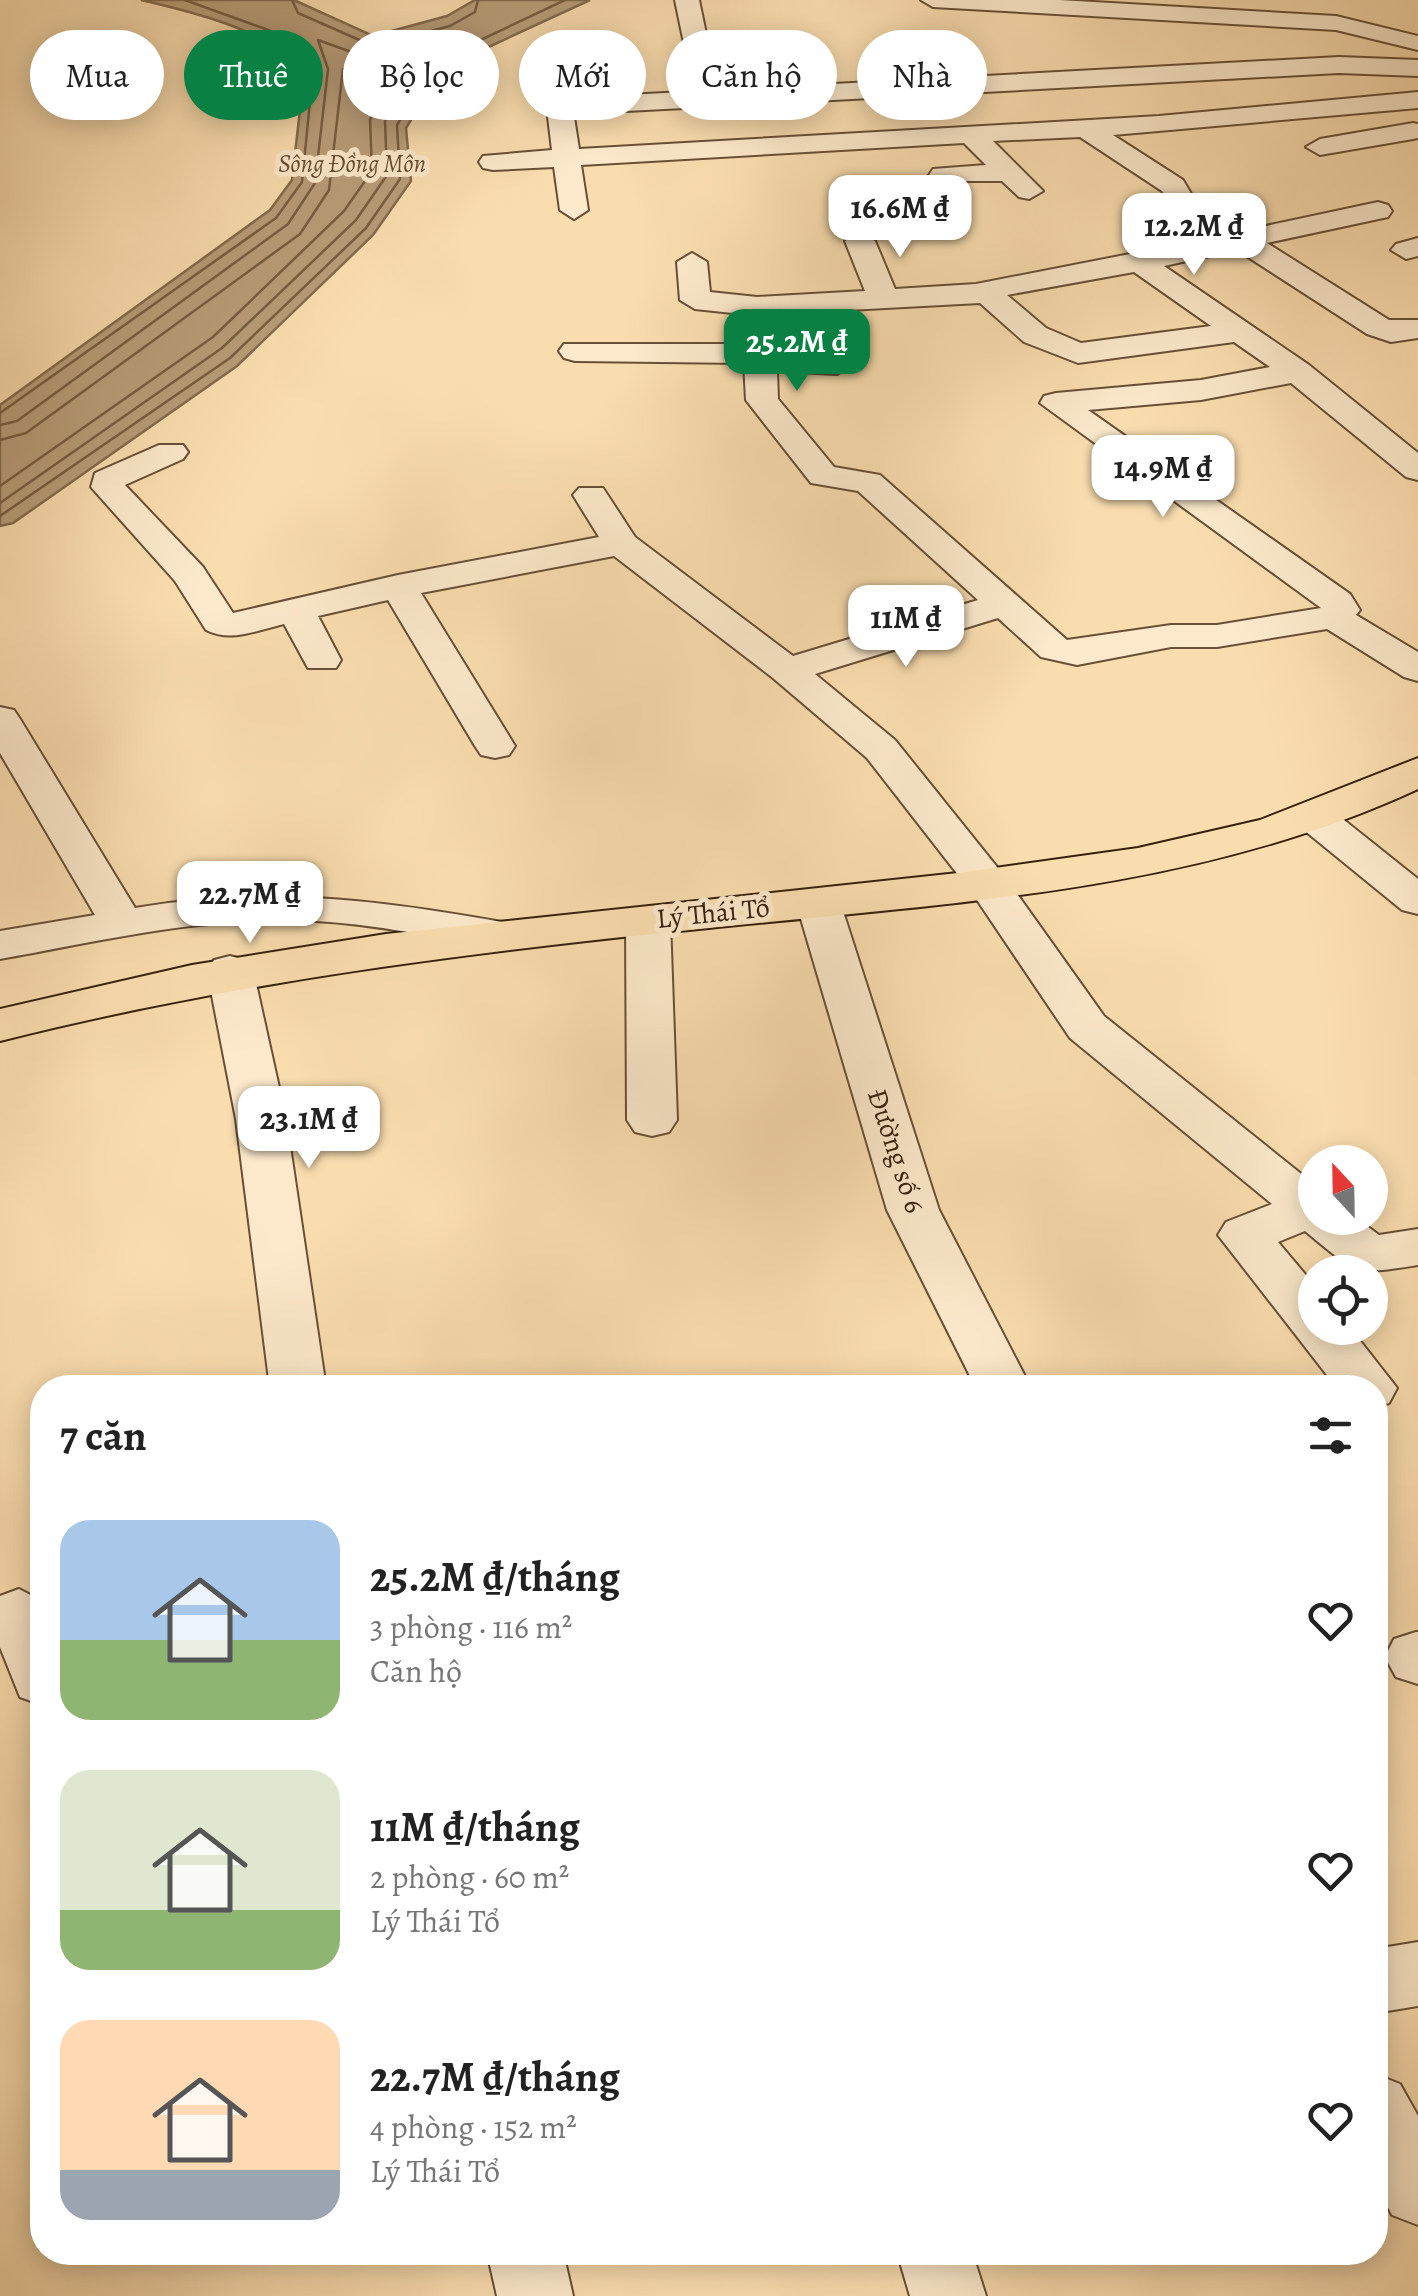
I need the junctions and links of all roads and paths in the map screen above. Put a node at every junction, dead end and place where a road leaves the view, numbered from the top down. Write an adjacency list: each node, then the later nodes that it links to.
1 (687, 0): 3 (street)
2 (933, 0): 4 (street)
3 (694, 30)
4 (1418, 43)
5 (1418, 68): 6 (street)
6 (987, 84)
7 (857, 91): 9 (street)
8 (1418, 100): 11 (street)
9 (646, 102)
10 (562, 120): 17 (street)
11 (1132, 125): 12 (street); 16 (street)
12 (1085, 128): 14 (street); 24 (street)
13 (1418, 130): 15 (street)
14 (970, 134): 17 (street); 20 (street)
15 (1320, 147)
16 (1174, 153)
17 (568, 157): 18 (street); 22 (street)
18 (494, 162)
19 (877, 164): 20 (street)
20 (1010, 173): 21 (street)
21 (943, 176)
22 (574, 210)
23 (1378, 211): 24 (street)
24 (1237, 238): 26 (street); 31 (street)
25 (860, 241): 29 (street)
26 (1137, 261): 28 (street); 32 (street)
27 (692, 262): 30 (street)
28 (987, 293): 29 (street); 32 (street)
29 (885, 302): 30 (street)
30 (757, 306): 34 (street)
31 (1418, 329)
32 (1242, 332): 36 (street)
33 (575, 350): 34 (street)
34 (759, 358): 35 (street); 42 (street)
35 (837, 364)
36 (1298, 372): 38 (street); 44 (street)
37 (170, 452): 43 (street)
38 (1418, 470)
39 (592, 496): 40 (street)
40 (621, 544): 41 (street); 47 (street)
41 (398, 586): 43 (street); 49 (street)
42 (1005, 604): 44 (street); 47 (street)
43 (296, 611): 45 (street)
44 (1333, 616): 46 (street)
45 (322, 660)
46 (1418, 668)
47 (787, 670): 52 (street)
48 (0, 718): 56 (street)
49 (495, 746)
50 (1418, 772): 51 (main road, Lý Thái Tổ)
51 (1314, 817): 52 (main road, Lý Thái Tổ); 53 (street)
52 (989, 886): 54 (main road, Lý Thái Tổ); 62 (street)
53 (1418, 901)
54 (818, 902): 55 (main road, Lý Thái Tổ); 69 (street, Đường số 6)
55 (648, 920): 57 (main road, Lý Thái Tổ); 61 (street)
56 (122, 925): 57 (street); 58 (street)
57 (502, 936): 59 (main road, Lý Thái Tổ)
58 (0, 945)
59 (230, 970): 60 (main road, Lý Thái Tổ); 68 (street)
60 (0, 1024)
61 (652, 1120)
62 (1298, 1198)
63 (1298, 1218): 66 (street)
64 (1361, 1235): 65 (street)
65 (1393, 1251)
66 (1298, 1302)
67 (1334, 1345): 70 (street)
68 (296, 1375)
69 (997, 1375)
70 (1359, 1375)
71 (19, 1614): 72 (street)
72 (30, 1646)
73 (1418, 1974): 74 (street)
74 (1388, 1979)
75 (1388, 2133): 76 (street)
76 (1418, 2189)
77 (528, 2265): 79 (street)
78 (938, 2265): 80 (street)
79 (535, 2296)
80 (948, 2296)

